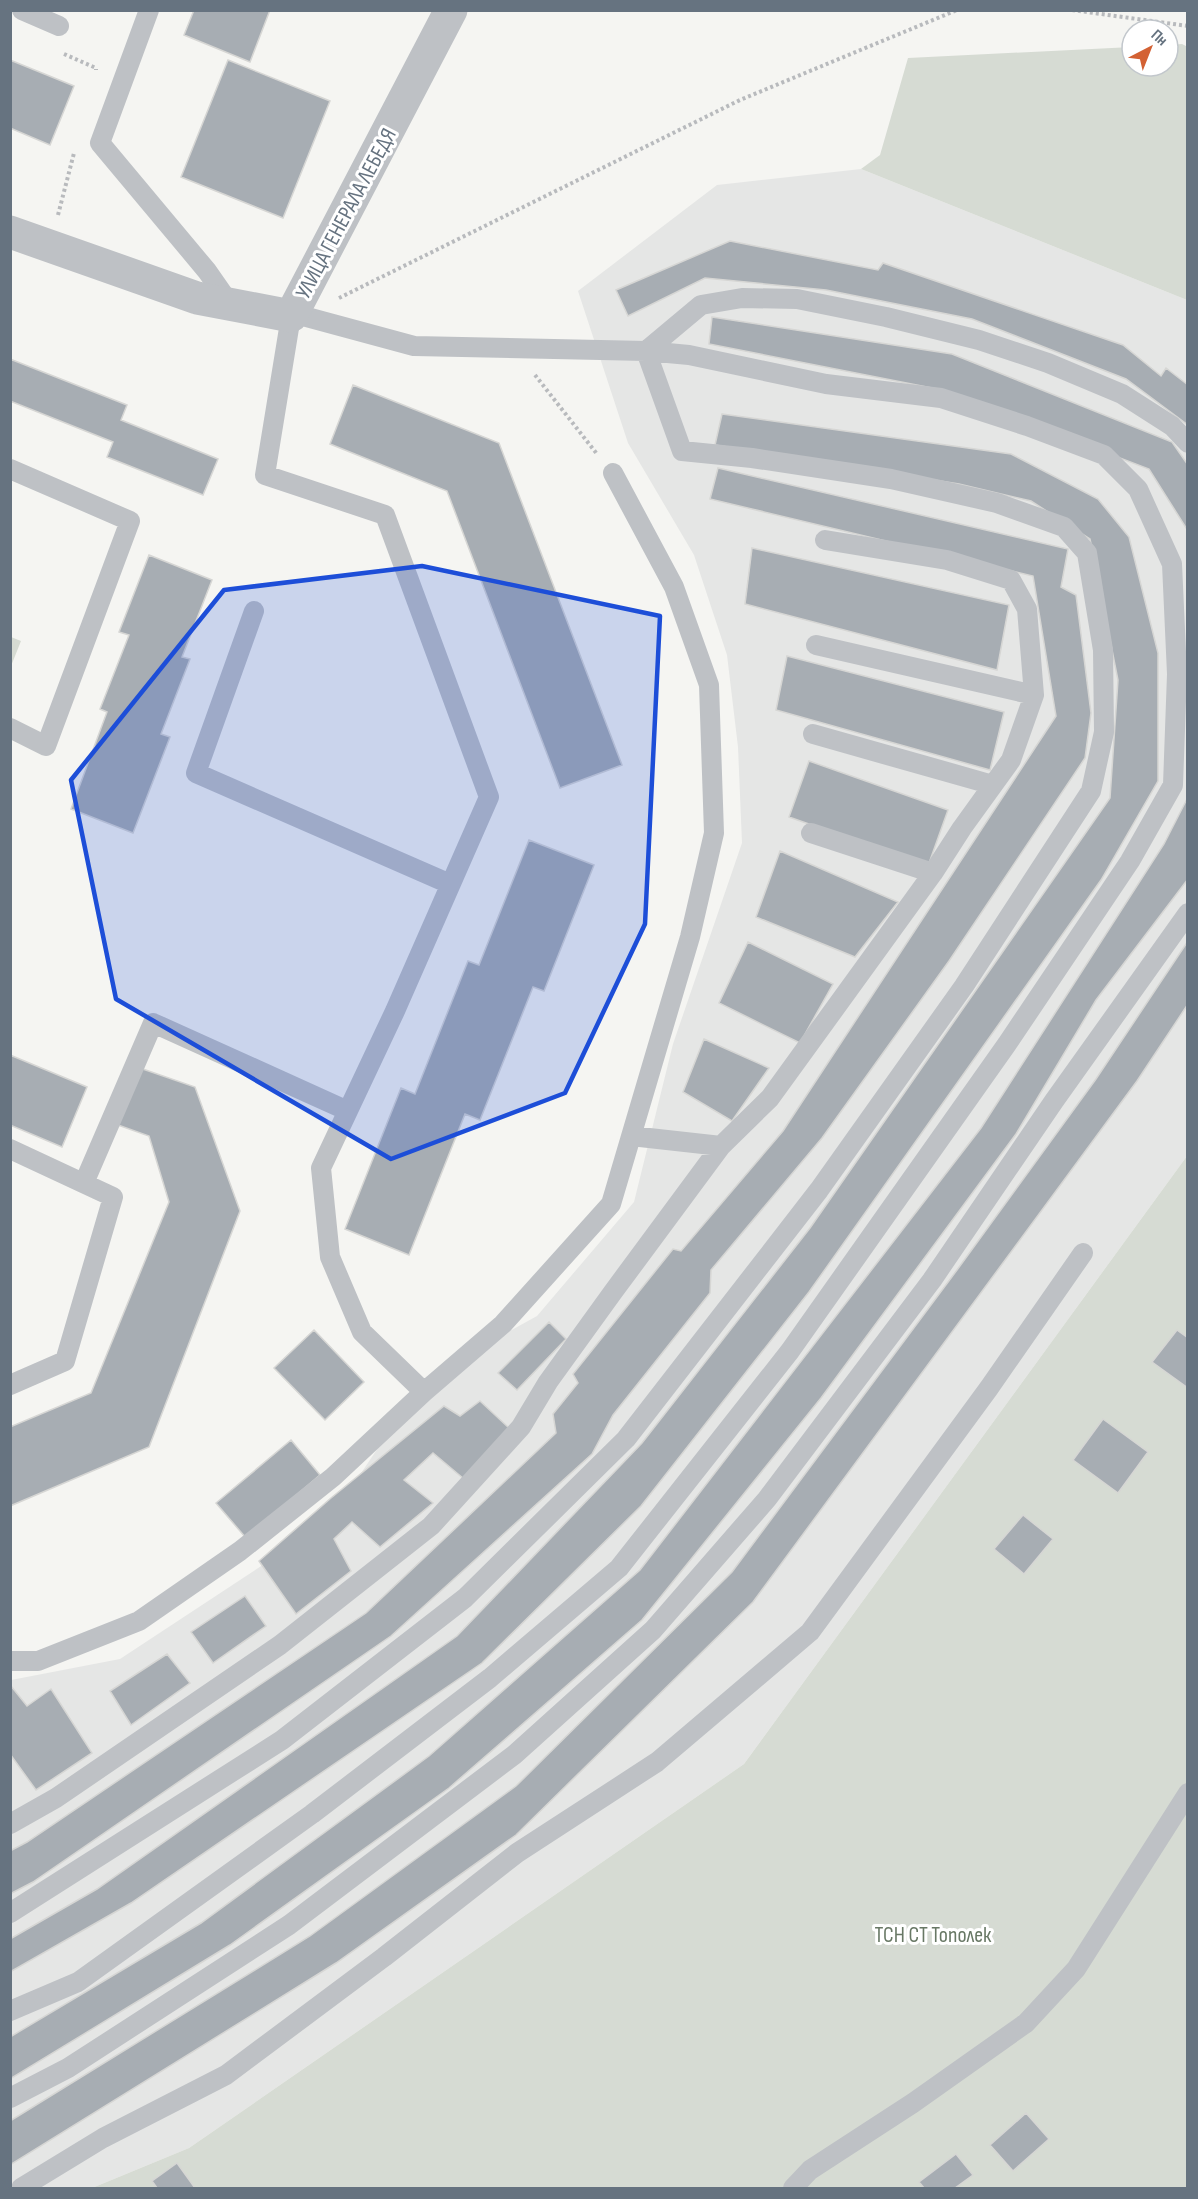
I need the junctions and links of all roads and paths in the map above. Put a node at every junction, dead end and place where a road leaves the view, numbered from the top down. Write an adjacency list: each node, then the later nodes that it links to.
1 (22, 10): 6 (lane)
2 (149, 10): 13 (lane)
3 (451, 10): 14 (street, УЛИЦА ГЕНЕРАЛА ЛЕБЕДЯ)
4 (957, 10): 14 (path)
5 (1072, 10): 7 (path)
6 (59, 26)
7 (1188, 26)
8 (53, 50): 9 (path)
9 (93, 79)
10 (76, 146): 12 (path)
11 (10, 232): 12 (street, УЛИЦА ГЕНЕРАЛА ЛЕБЕДЯ)
12 (50, 246): 13 (street, УЛИЦА ГЕНЕРАЛА ЛЕБЕДЯ)
13 (230, 304): 14 (street, УЛИЦА ГЕНЕРАЛА ЛЕБЕДЯ)
14 (291, 316): 15 (lane); 31 (lane)
15 (513, 348): 16 (lane); 19 (path)
16 (646, 351): 17 (lane); 21 (lane); 44 (lane)
17 (1188, 443)
18 (10, 469): 26 (lane)
19 (613, 473): 34 (lane)
20 (825, 540): 25 (lane)
21 (1172, 564): 22 (lane); 45 (lane)
22 (1188, 604)
23 (254, 611): 31 (lane)
24 (816, 645): 25 (lane)
25 (1034, 695): 28 (lane)
26 (10, 728)
27 (813, 734): 28 (lane)
28 (993, 785): 30 (lane)
29 (811, 833): 30 (lane)
30 (933, 873): 35 (lane)
31 (450, 884): 33 (lane)
32 (1188, 913): 46 (lane)
33 (348, 1112): 37 (lane); 40 (lane)
34 (631, 1136): 35 (lane); 40 (lane)
35 (721, 1146): 43 (lane)
36 (10, 1149): 37 (lane)
37 (84, 1184): 39 (lane)
38 (1083, 1253): 47 (lane)
39 (10, 1386)
40 (423, 1392): 41 (lane)
41 (10, 1661)
42 (1188, 1793): 48 (lane)
43 (10, 1824)
44 (10, 1913)
45 (10, 2011)
46 (10, 2098)
47 (21, 2188)
48 (793, 2188)

